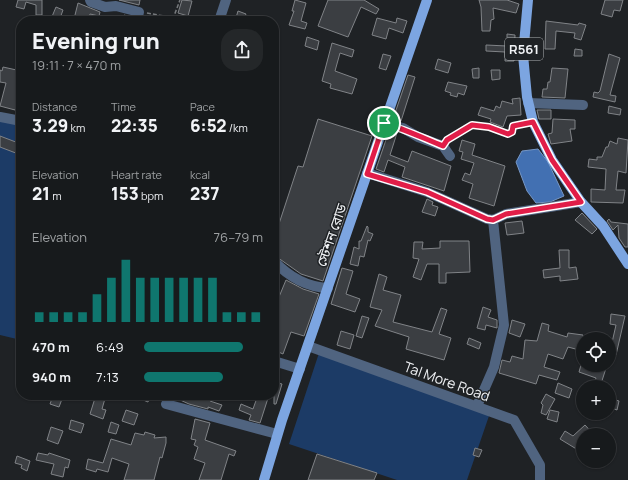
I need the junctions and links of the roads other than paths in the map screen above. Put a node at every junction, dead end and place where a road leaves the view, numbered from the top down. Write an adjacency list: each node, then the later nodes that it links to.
1 (90, 0): 5 (street)
2 (226, 0): 6 (street)
3 (427, 0): 11 (main road, স্টেশন রোড)
4 (528, 0): 7 (main road, R561)
5 (138, 16)
6 (221, 16)
7 (527, 100): 8 (street); 14 (main road, R561)
8 (583, 105)
9 (0, 117): 10 (street)
10 (16, 120)
11 (384, 123): 12 (street); 13 (main road, স্টেশন রোড)
12 (450, 156)
13 (367, 174): 15 (street); 18 (main road, স্টেশন রোড)
14 (581, 202): 15 (street); 16 (main road, R561)
15 (493, 220): 23 (street)
16 (628, 264)
17 (279, 267): 18 (street)
18 (328, 288): 19 (main road, স্টেশন রোড)
19 (308, 346): 21 (main road, স্টেশন রোড); 23 (street, Tal More Road)
20 (279, 363): 21 (street)
21 (300, 369): 24 (main road, স্টেশন রোড)
22 (166, 404): 24 (street)
23 (477, 406): 26 (street, Tal More Road)
24 (277, 434): 25 (main road, স্টেশন রোড)
25 (264, 480)
26 (540, 480)

